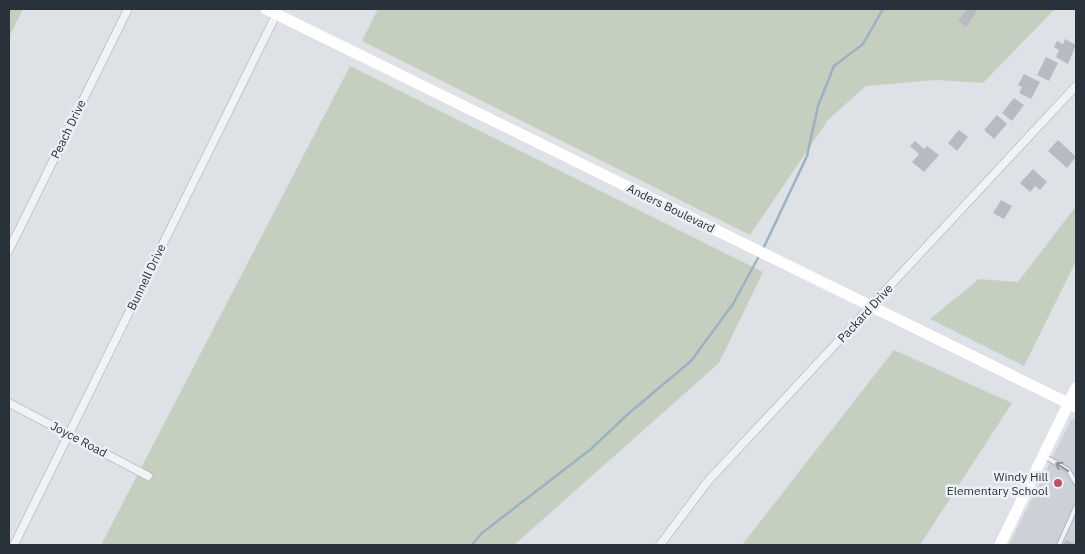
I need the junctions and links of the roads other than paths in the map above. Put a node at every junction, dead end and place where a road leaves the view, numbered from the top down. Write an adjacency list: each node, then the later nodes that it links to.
1 (128, 9): 4 (street, Peach Drive)
2 (274, 10): 5 (street, Anders Boulevard); 9 (street, Bunnell Drive)
3 (1076, 86): 5 (street, Packard Drive)
4 (9, 250)
5 (871, 306): 8 (street, Anders Boulevard); 15 (street, Packard Drive)
6 (1076, 388): 8 (street)
7 (9, 403): 9 (street, Joyce Road)
8 (1072, 405): 10 (street)
9 (68, 433): 11 (street, Joyce Road); 14 (street, Bunnell Drive)
10 (1043, 456): 12 (lane, one-way to 10); 16 (street)
11 (148, 476)
12 (1076, 483)
13 (1076, 507): 17 (lane)
14 (14, 545)
15 (660, 545)
16 (1000, 545)
17 (1059, 545)

